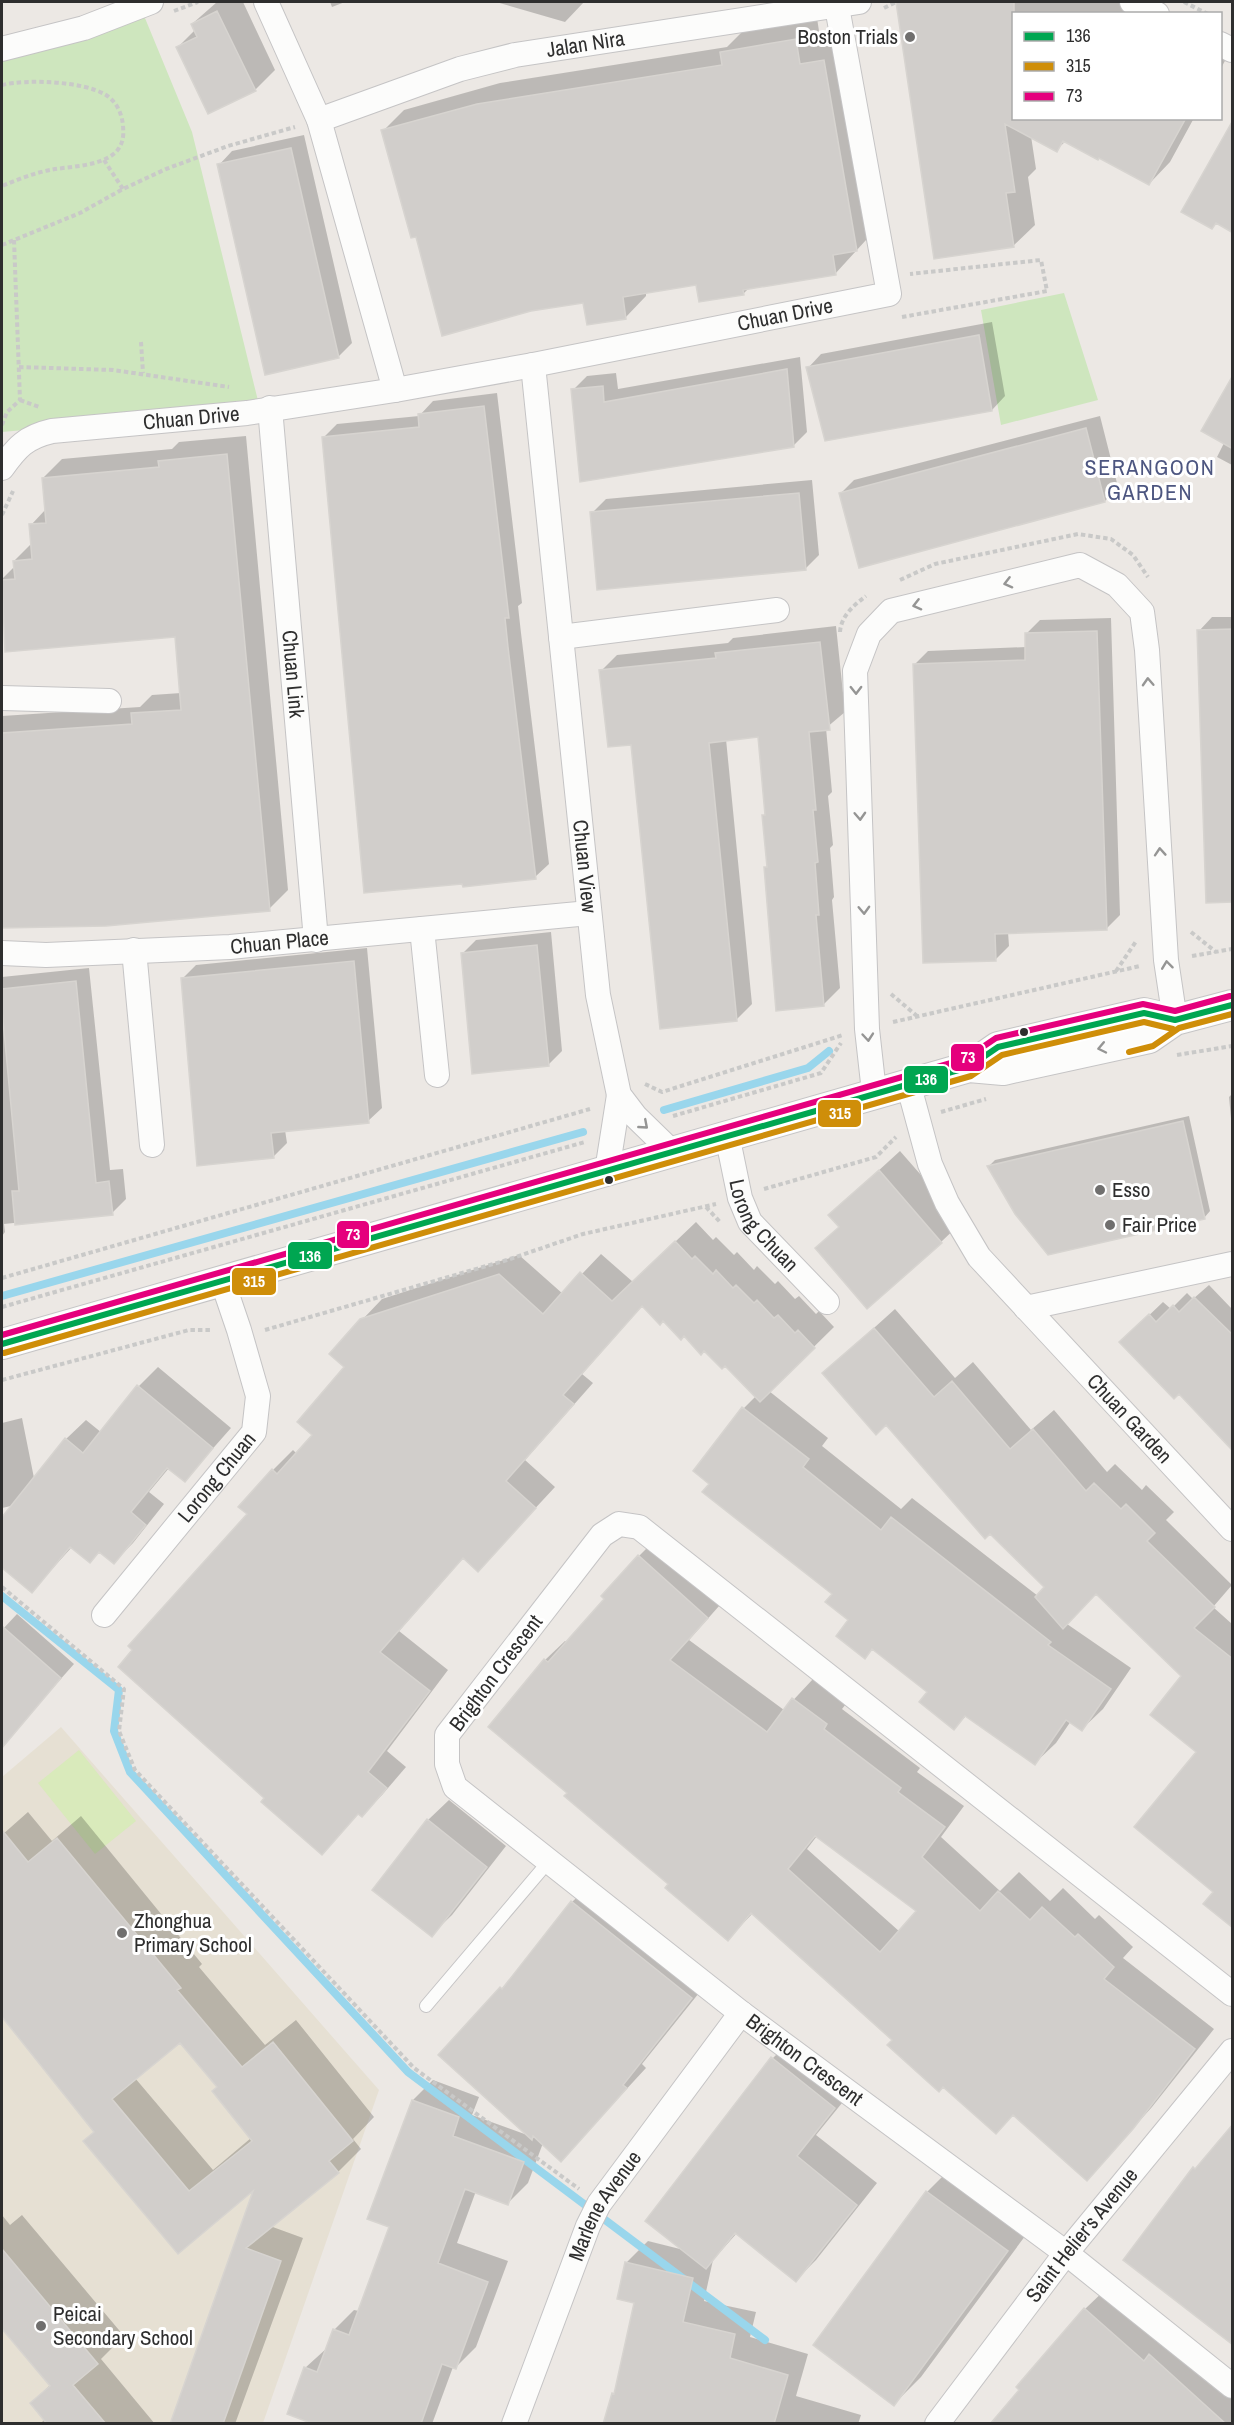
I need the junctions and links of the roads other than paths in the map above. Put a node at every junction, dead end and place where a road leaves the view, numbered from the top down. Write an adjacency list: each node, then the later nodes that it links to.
1 (151, 2): 6 (street)
2 (266, 2): 7 (street)
3 (1132, 2): 5 (street)
4 (848, 4): 7 (street, Jalan Nira); 8 (street, Chuan Drive)
5 (1153, 12)
6 (2, 49)
7 (319, 120): 9 (street)
8 (533, 365): 9 (street, Chuan Drive); 13 (street, Chuan View)
9 (395, 390): 10 (street, Chuan Drive)
10 (259, 411): 11 (street, Chuan Drive); 18 (street, Chuan Link)
11 (2, 468)
12 (777, 610): 13 (street)
13 (561, 637): 16 (street, Chuan View)
14 (2, 698): 15 (street)
15 (109, 701)
16 (589, 913): 17 (street, Chuan Place); 25 (street, Chuan View)
17 (423, 929): 18 (street, Chuan Place); 23 (street)
18 (316, 940): 19 (street, Chuan Place)
19 (134, 950): 20 (street, Chuan Place); 28 (street)
20 (2, 952)
21 (1233, 1005): 22 (street)
22 (1175, 1020): 24 (street); 26 (street, one-way to 26)
23 (437, 1075)
24 (908, 1083): 26 (street); 34 (street, Chuan Garden)
25 (629, 1088): 29 (street, Chuan View, one-way to 29); 30 (street, Chuan View)
26 (874, 1092): 27 (street)
27 (727, 1135): 29 (street); 33 (street, Lorong Chuan)
28 (152, 1145)
29 (672, 1152): 30 (street)
30 (607, 1171): 32 (street)
31 (1233, 1264): 34 (street)
32 (222, 1280): 35 (street); 37 (street, Lorong Chuan)
33 (827, 1302)
34 (1026, 1308): 36 (street, Chuan Garden)
35 (2, 1344)
36 (1233, 1529)
37 (104, 1615)
38 (549, 1861): 39 (street, Brighton Crescent); 40 (lane); 41 (street, Brighton Crescent)
39 (1233, 1994)
40 (426, 2006)
41 (741, 2013): 43 (street, Brighton Crescent); 45 (street, Marlene Avenue)
42 (1233, 2051): 43 (street, Saint Helier's Avenue)
43 (1066, 2253): 44 (street, Brighton Crescent); 46 (street, Saint Helier's Avenue)
44 (1233, 2386)
45 (514, 2424)
46 (937, 2424)

